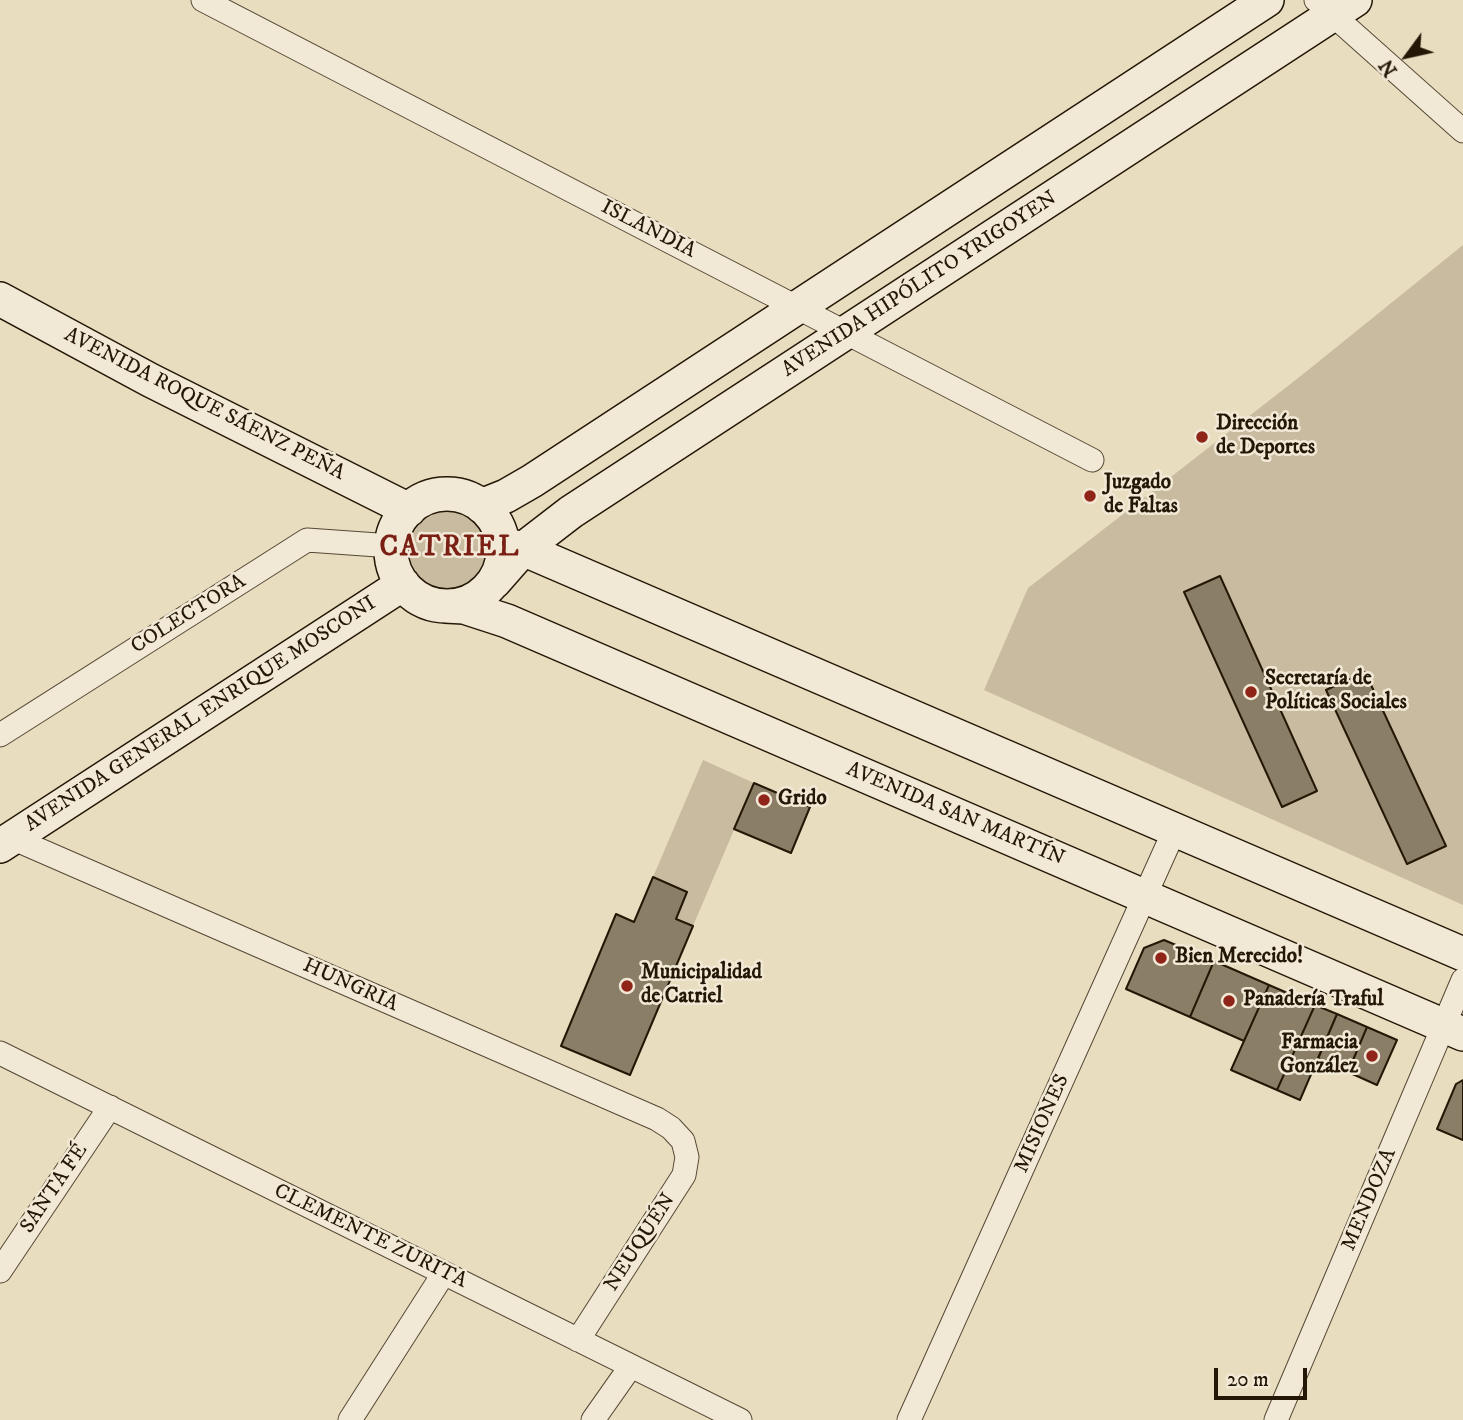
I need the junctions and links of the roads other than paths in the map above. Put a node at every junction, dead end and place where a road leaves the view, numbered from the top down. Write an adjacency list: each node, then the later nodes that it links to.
1 (203, 0): 6 (street, ISLANDIA)
2 (1267, 0): 6 (main road)
3 (1335, 4): 4 (street); 7 (main road, AVENIDA HIPÓLITO YRIGOYEN)
4 (1463, 131)
5 (0, 299): 10 (main road, AVENIDA ROQUE SÁENZ PEÑA)
6 (796, 307): 7 (street, ISLANDIA); 9 (main road)
7 (847, 333): 8 (street, ISLANDIA); 12 (main road, AVENIDA HIPÓLITO YRIGOYEN)
8 (1093, 460)
9 (481, 506): 10 (main road); 12 (main road)
10 (409, 510): 11 (main road)
11 (392, 546): 13 (main road); 15 (street, COLECTORA)
12 (513, 547): 14 (main road, AVENIDA HIPÓLITO YRIGOYEN); 16 (main road)
13 (403, 584): 14 (main road, AVENIDA SAN MARTÍN); 17 (main road, AVENIDA GENERAL ENRIQUE MOSCONI)
14 (444, 607): 18 (main road, AVENIDA SAN MARTÍN)
15 (1, 731)
16 (1175, 829): 18 (street, MISIONES); 19 (main road)
17 (6, 842): 24 (street, HUNGRIA)
18 (1145, 897): 21 (main road, AVENIDA SAN MARTÍN); 32 (street, MISIONES)
19 (1463, 954)
20 (1463, 980): 21 (street, MENDOZA)
21 (1453, 1030): 33 (street, MENDOZA)
22 (0, 1053): 23 (street, CLEMENTE ZURITA)
23 (110, 1107): 25 (street, SANTA FÉ); 26 (street, CLEMENTE ZURITA)
24 (683, 1141): 27 (street, NEUQUÉN)
25 (0, 1271)
26 (444, 1273): 27 (street, CLEMENTE ZURITA); 29 (street)
27 (578, 1340): 28 (street, CLEMENTE ZURITA)
28 (631, 1366): 30 (street); 31 (street, CLEMENTE ZURITA)
29 (349, 1420)
30 (593, 1420)
31 (740, 1420)
32 (909, 1420)
33 (1276, 1420)

